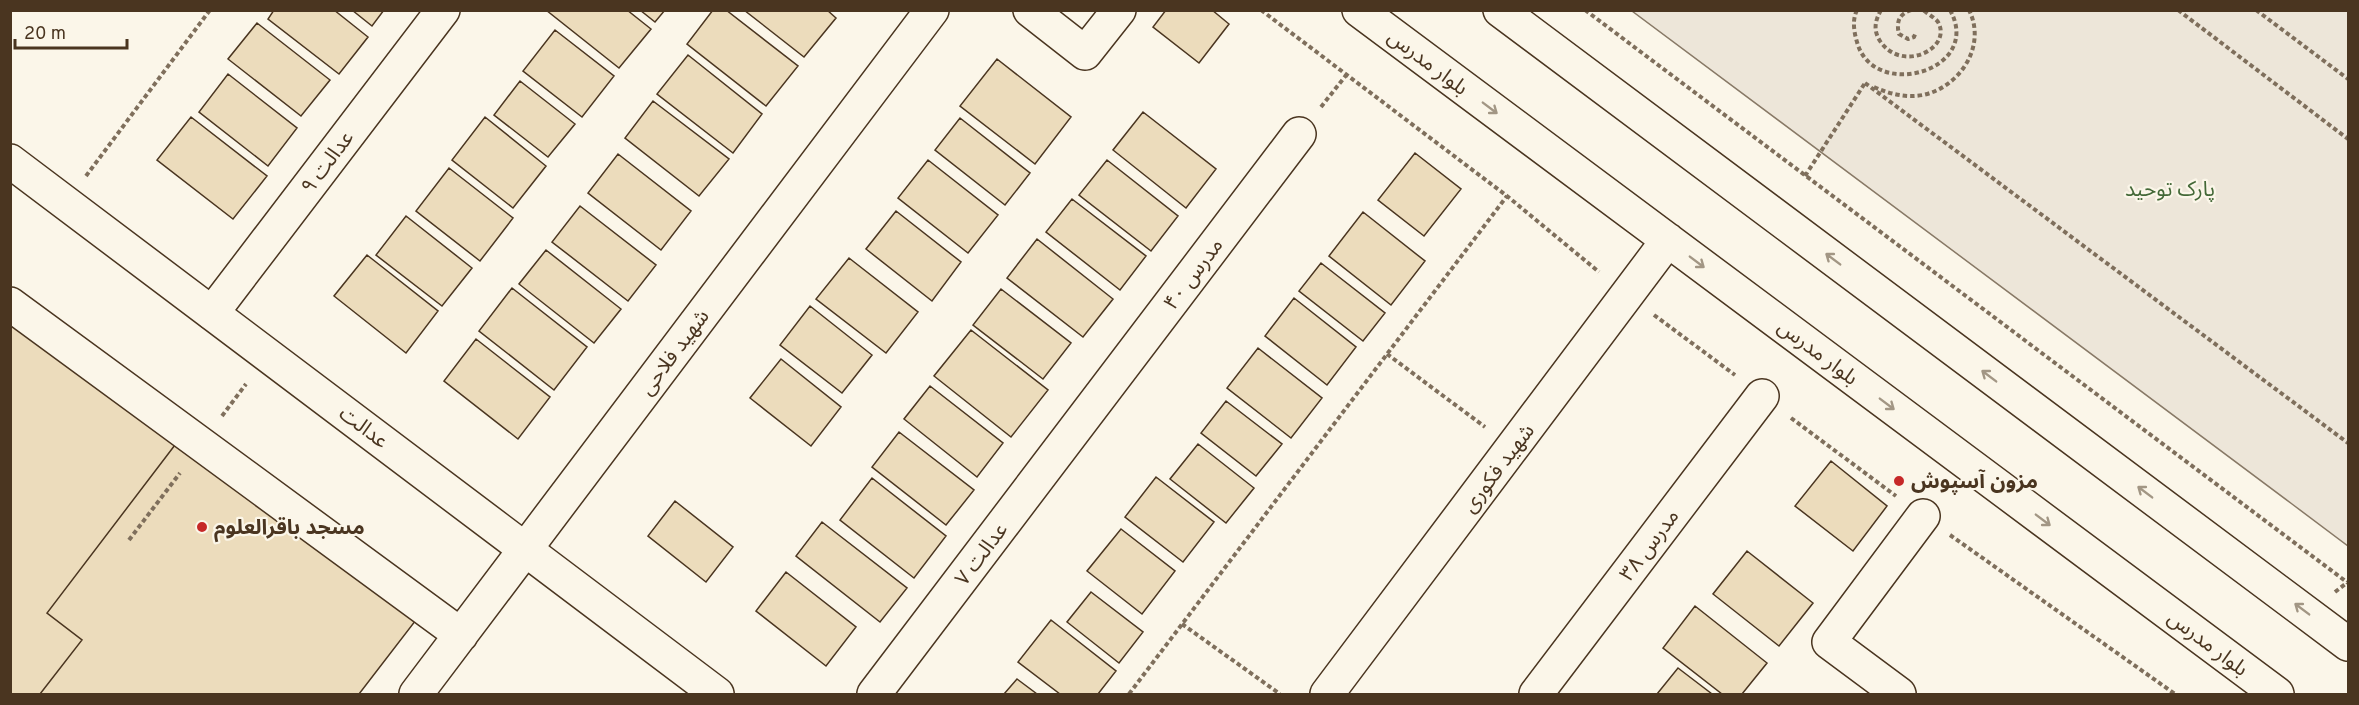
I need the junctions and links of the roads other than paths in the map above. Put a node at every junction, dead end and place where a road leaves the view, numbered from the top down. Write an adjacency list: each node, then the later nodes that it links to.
1 (443, 10): 11 (street, عدالت ۹)
2 (933, 10): 15 (street, شهید فلاحی)
3 (1030, 10): 4 (street)
4 (1119, 10)
5 (1359, 10): 9 (street, بلوار مدرس, one-way to 9)
6 (1500, 10): 17 (street, one-way to 6)
7 (1299, 134): 13 (street, مدرس ۴۰)
8 (10, 160): 11 (street, عدالت)
9 (1668, 240): 21 (street, شهید فکوری); 24 (street, بلوار مدرس, one-way to 24)
10 (10, 304): 16 (street)
11 (212, 312): 15 (street, عدالت)
12 (1762, 396): 22 (street, مدرس ۳۸)
13 (1087, 413): 20 (street, عدالت ۷)
14 (1923, 516): 23 (street)
15 (525, 550): 16 (street, شهید فلاحی); 19 (street, عدالت)
16 (461, 635): 18 (street, شهید فلاحی)
17 (2349, 644)
18 (416, 694)
19 (717, 694)
20 (874, 694)
21 (1328, 694)
22 (1536, 694)
23 (1899, 694)
24 (2277, 694)

